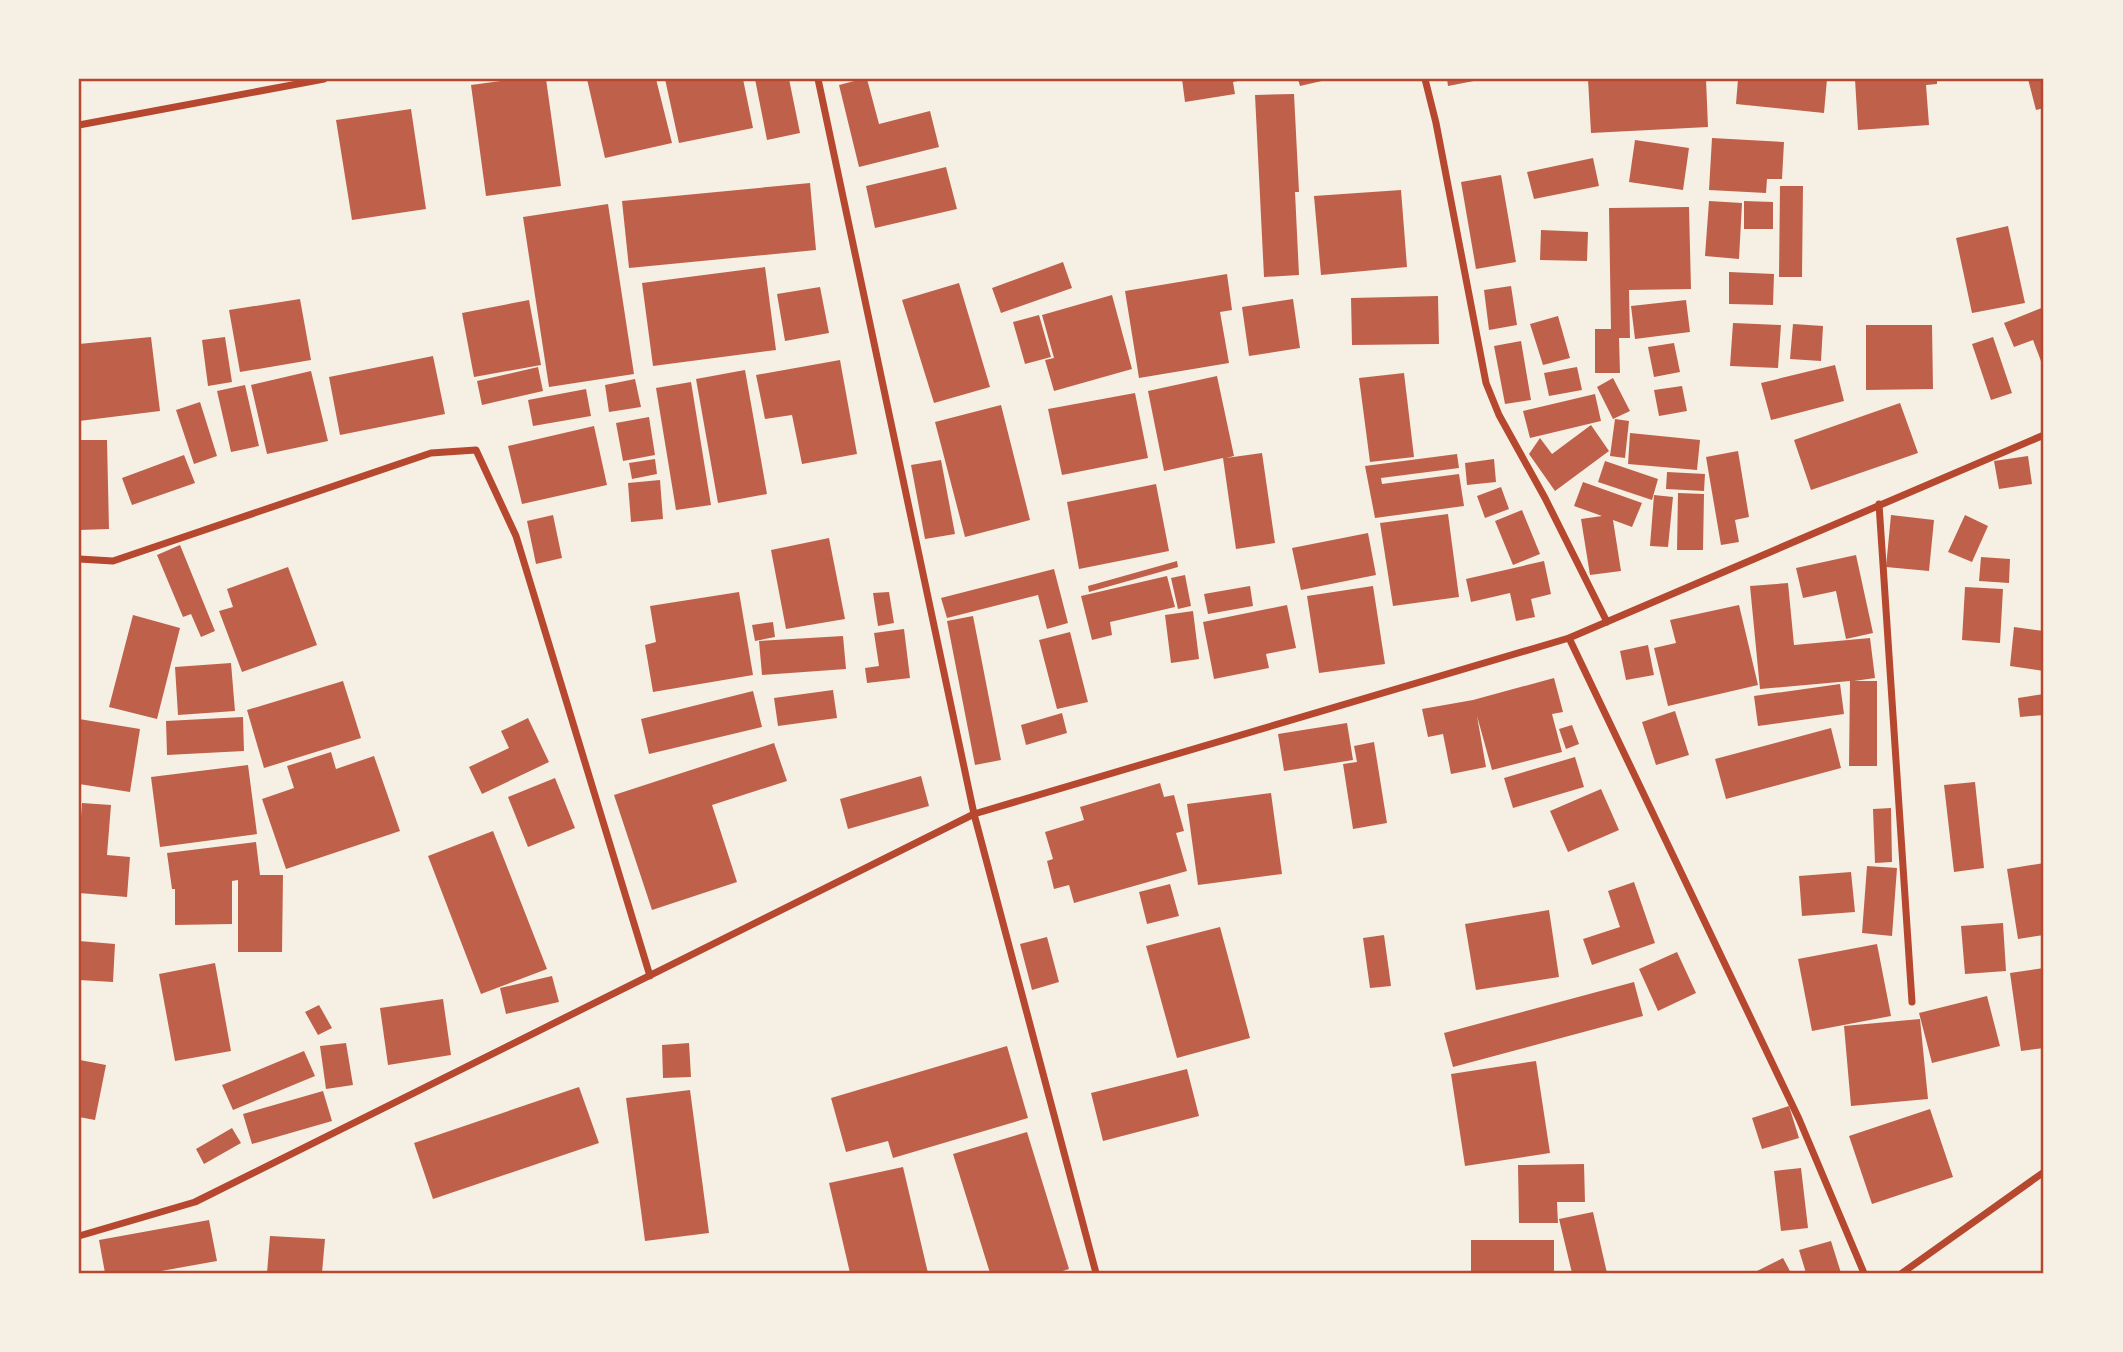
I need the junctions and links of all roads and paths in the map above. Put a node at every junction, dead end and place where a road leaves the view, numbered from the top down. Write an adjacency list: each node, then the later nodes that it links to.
1 (324, 79): 4 (street)
2 (818, 79): 10 (street)
3 (1425, 79): 8 (street)
4 (79, 125)
5 (2044, 435): 6 (street)
6 (1879, 504): 8 (street); 12 (street)
7 (79, 559): 11 (street)
8 (1607, 622): 9 (street)
9 (1569, 638): 10 (street); 16 (street)
10 (974, 814): 11 (street); 15 (street)
11 (650, 976): 14 (street)
12 (1912, 1002)
13 (2044, 1172): 17 (street)
14 (79, 1236)
15 (1096, 1273)
16 (1864, 1273)
17 (1902, 1273)

